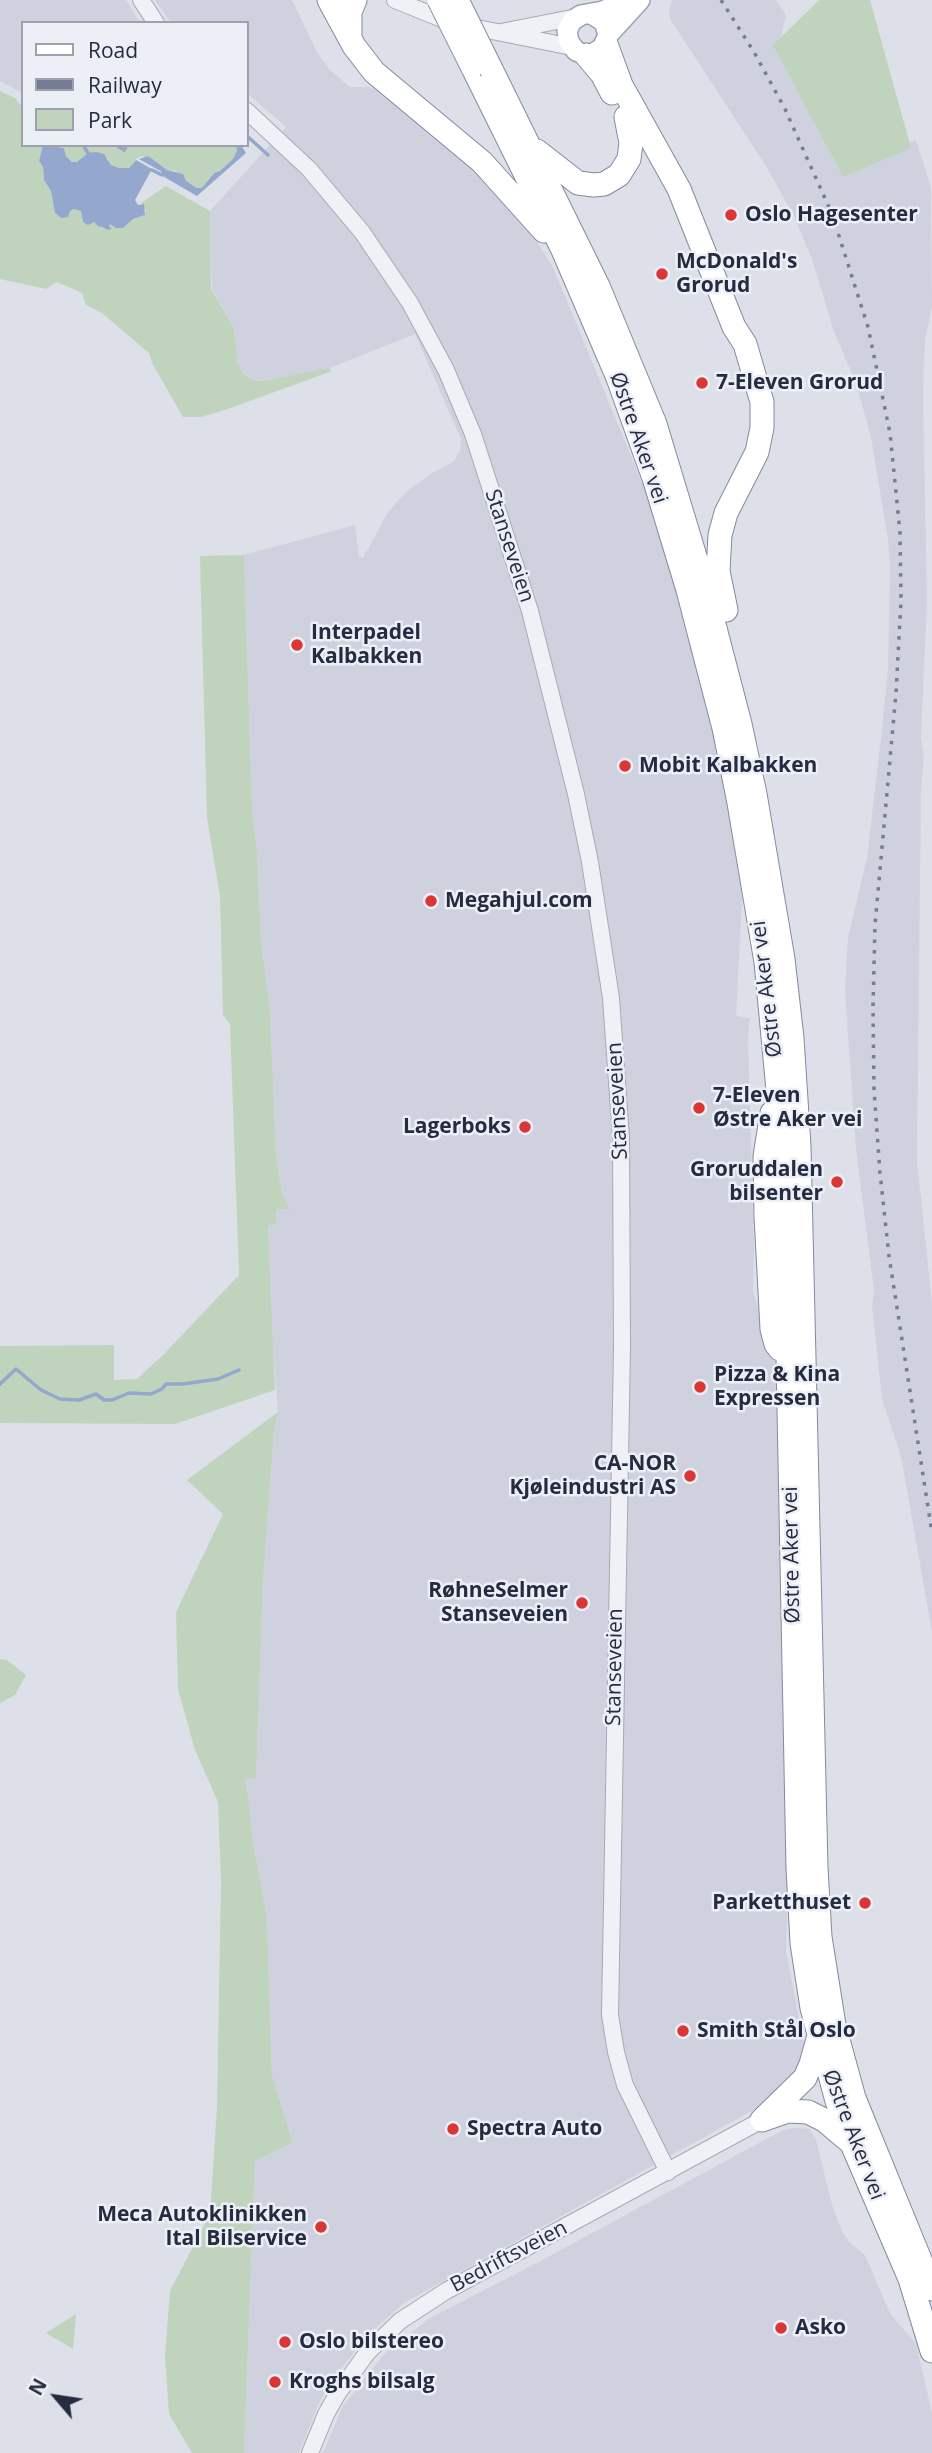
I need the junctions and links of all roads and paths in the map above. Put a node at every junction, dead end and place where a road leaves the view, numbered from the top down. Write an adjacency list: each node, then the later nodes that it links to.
1 (141, 0): 10 (street)
2 (329, 0): 12 (highway)
3 (355, 0): 12 (highway)
4 (395, 0): 11 (street)
5 (439, 0): 14 (highway, Østre Aker vei, bridge)
6 (457, 0): 14 (highway, Østre Aker vei, bridge)
7 (627, 0): 9 (main road)
8 (639, 0): 13 (main road)
9 (584, 15): 11 (street); 13 (main road); 13 (main road)
10 (155, 21)
11 (499, 32): 13 (street)
12 (351, 38): 19 (highway)
13 (593, 45): 16 (highway); 18 (highway)
14 (482, 69): 17 (highway, Østre Aker vei); 19 (highway, Østre Aker vei)
15 (248, 112): 24 (street, Stanseveien)
16 (626, 117): 17 (highway); 18 (highway)
17 (529, 144): 20 (highway, Østre Aker vei)
18 (690, 221): 20 (highway)
19 (563, 250): 21 (highway, Østre Aker vei)
20 (740, 724): 25 (highway, Østre Aker vei)
21 (818, 2036): 22 (highway); 23 (highway, Østre Aker vei)
22 (762, 2120): 23 (highway); 24 (street, Bedriftsveien)
23 (852, 2144): 26 (highway, Østre Aker vei)
24 (668, 2172): 27 (street, Bedriftsveien)
25 (932, 2289)
26 (932, 2351)
27 (310, 2453)

